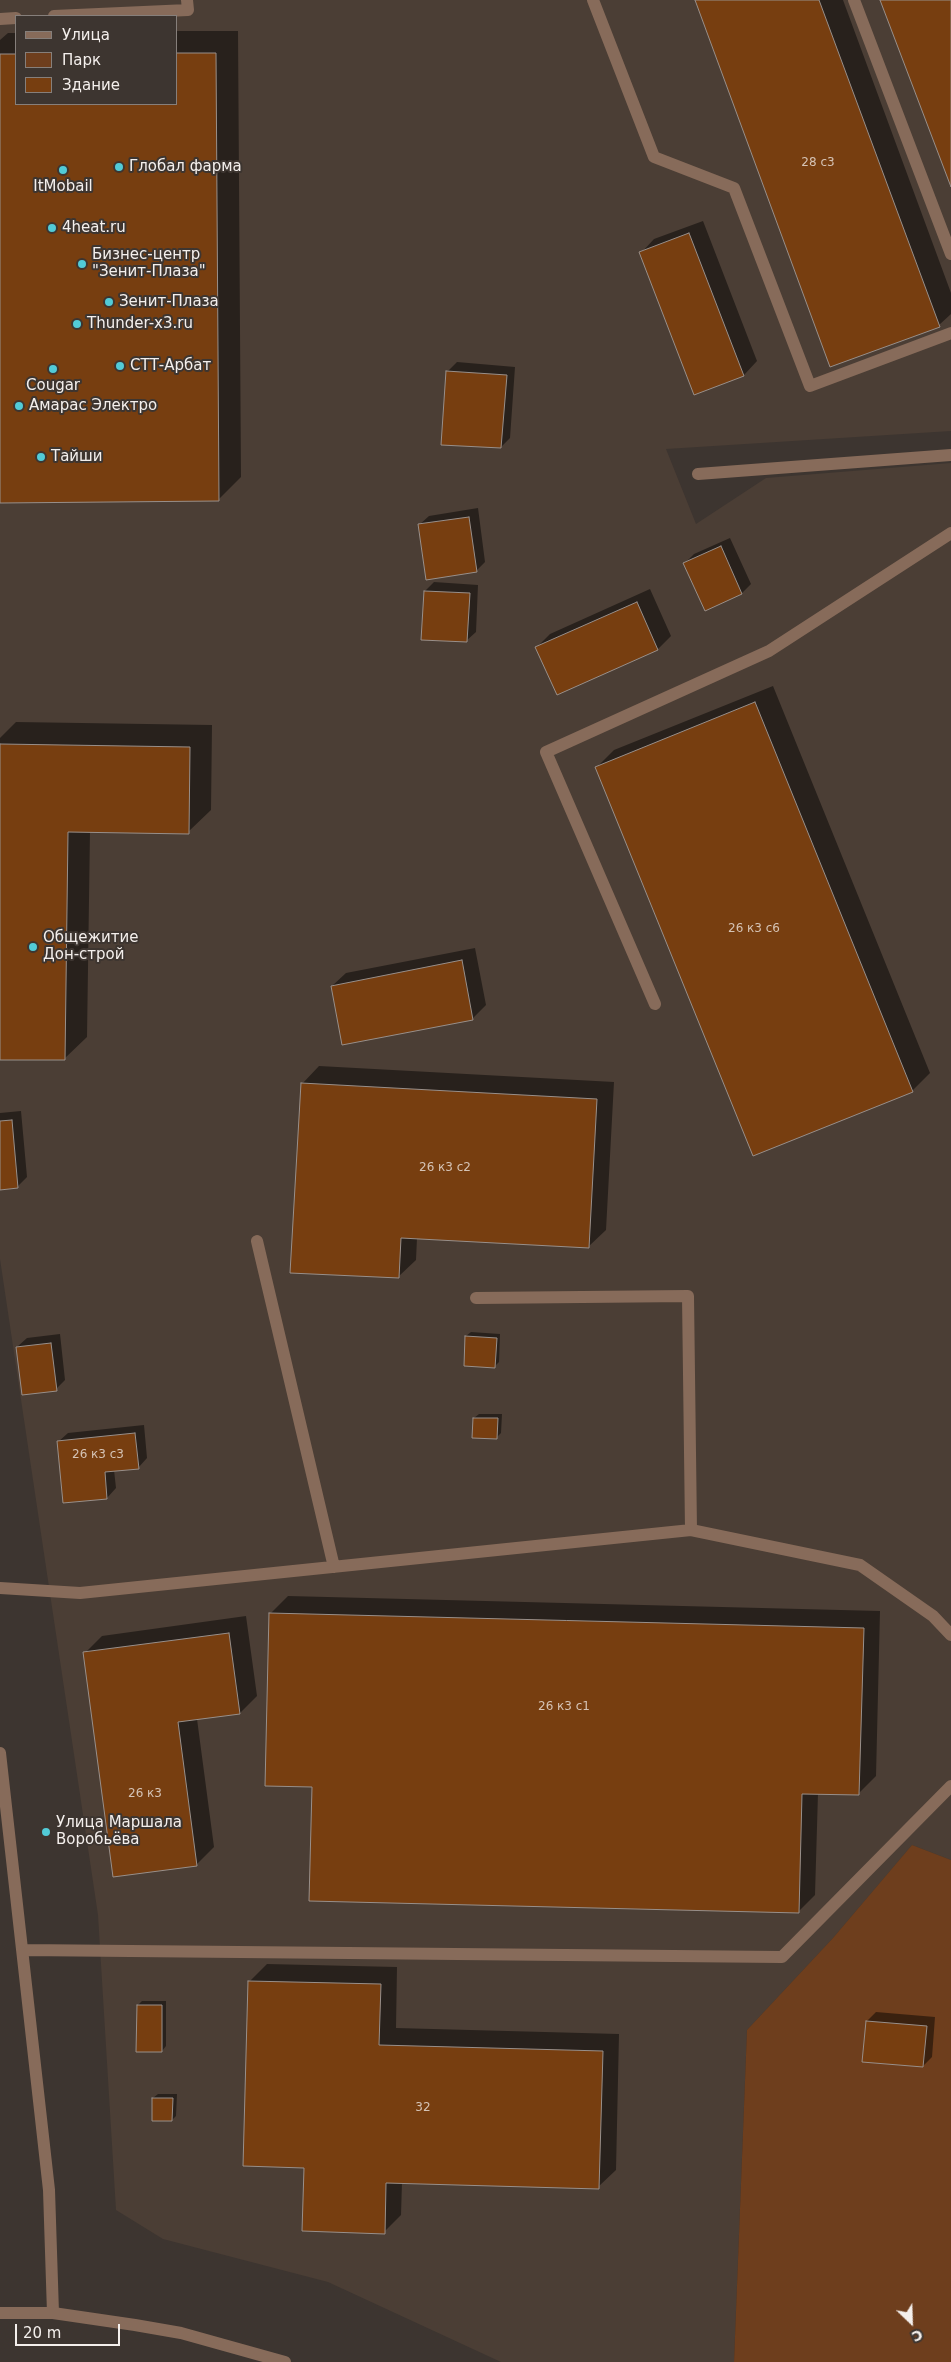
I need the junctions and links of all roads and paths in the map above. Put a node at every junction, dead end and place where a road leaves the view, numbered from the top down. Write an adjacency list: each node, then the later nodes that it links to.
1 (187, 0): 4 (street)
2 (593, 0): 8 (street)
3 (854, 0): 7 (street)
4 (76, 15)
5 (15, 18): 6 (street)
6 (0, 19)
7 (951, 254)
8 (951, 333)
9 (951, 455): 10 (street)
10 (698, 474)
11 (951, 533): 12 (street)
12 (654, 1004)
13 (257, 1241): 16 (street)
14 (476, 1298): 15 (street)
15 (691, 1530): 16 (street); 18 (street)
16 (334, 1567): 17 (street)
17 (0, 1588)
18 (951, 1635)
19 (0, 1753): 21 (street)
20 (951, 1786): 21 (street)
21 (22, 1950): 23 (street)
22 (0, 2313): 23 (street)
23 (53, 2313): 24 (street)
24 (285, 2362)

